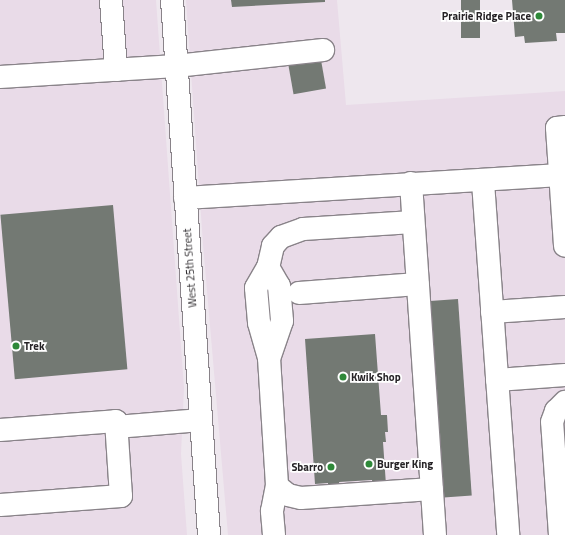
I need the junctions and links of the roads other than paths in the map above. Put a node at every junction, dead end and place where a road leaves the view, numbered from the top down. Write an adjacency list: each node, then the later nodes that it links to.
1 (111, 0): 5 (street)
2 (172, 0): 4 (street, West 25th Street)
3 (323, 50): 4 (street)
4 (176, 66): 5 (street); 11 (street, West 25th Street)
5 (116, 70): 6 (street)
6 (0, 78)
7 (565, 127): 8 (street)
8 (560, 175): 9 (street); 13 (street)
9 (482, 182): 10 (street); 17 (street)
10 (411, 183): 11 (street); 12 (street)
11 (186, 198): 21 (street, West 25th Street)
12 (413, 222): 14 (street); 24 (street)
13 (565, 246)
14 (418, 284): 15 (street); 25 (street)
15 (299, 293)
16 (565, 307): 17 (street)
17 (492, 312): 19 (street)
18 (565, 375): 19 (street)
19 (497, 380): 30 (street)
20 (565, 402): 31 (street)
21 (201, 420): 22 (street); 27 (street, West 25th Street)
22 (116, 427): 23 (street); 26 (street)
23 (0, 430)
24 (278, 486): 25 (street); 28 (street)
25 (432, 489): 29 (street)
26 (0, 505)
27 (209, 535)
28 (274, 535)
29 (435, 535)
30 (508, 535)
31 (560, 535)

